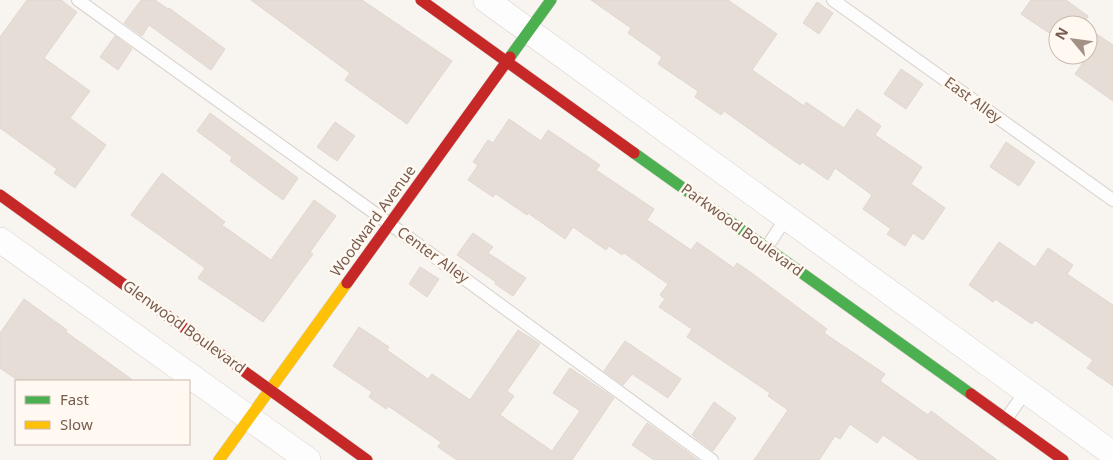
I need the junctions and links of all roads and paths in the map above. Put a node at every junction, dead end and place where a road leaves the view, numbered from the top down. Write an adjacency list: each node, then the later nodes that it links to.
1 (78, 0): 11 (lane, Center Alley)
2 (421, 0): 7 (street, Parkwood Boulevard)
3 (486, 0): 6 (street)
4 (551, 0): 6 (street, Woodward Avenue)
5 (833, 0): 9 (lane, East Alley)
6 (529, 31): 7 (street, Woodward Avenue); 10 (street)
7 (507, 61): 11 (street, Woodward Avenue); 13 (street, Parkwood Boulevard)
8 (0, 195): 14 (street, Glenwood Boulevard)
9 (1113, 200)
10 (786, 218): 13 (lane); 15 (street)
11 (390, 224): 14 (street, Woodward Avenue); 22 (lane, Center Alley)
12 (0, 240): 16 (street)
13 (766, 247): 17 (street, Parkwood Boulevard)
14 (270, 390): 16 (street, Woodward Avenue); 21 (street, Glenwood Boulevard)
15 (1026, 391): 17 (lane); 18 (street)
16 (249, 418): 19 (street, Woodward Avenue); 20 (street)
17 (1006, 420): 23 (street, Parkwood Boulevard)
18 (1113, 454)
19 (219, 460)
20 (308, 460)
21 (367, 460)
22 (712, 460)
23 (1063, 460)

